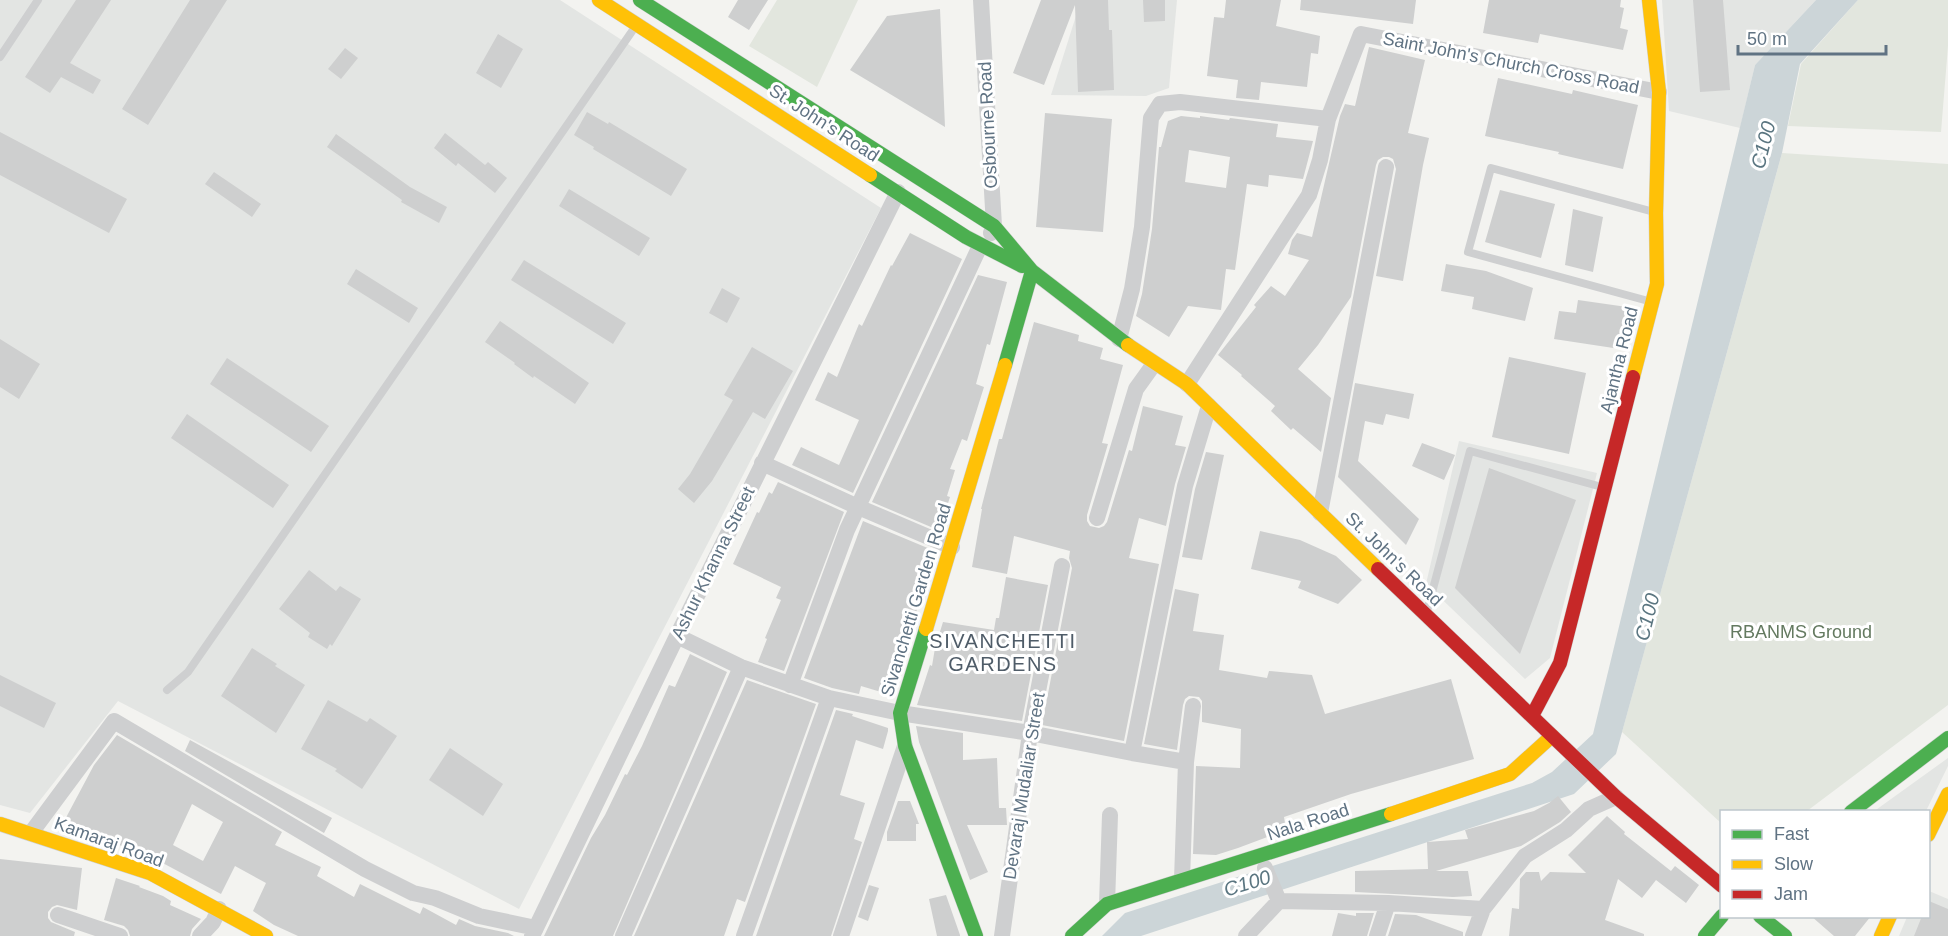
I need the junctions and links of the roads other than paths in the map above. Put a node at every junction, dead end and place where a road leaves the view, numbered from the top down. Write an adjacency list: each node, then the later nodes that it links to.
1 (38, 0): 7 (lane)
2 (599, 0): 6 (street, St. John's Road)
3 (640, 0): 13 (street, St. John's Road)
4 (981, 0): 13 (street, Osbourne Road)
5 (1649, 0): 8 (street, Ajantha Road)
6 (637, 24): 11 (street, St. John's Road); 32 (lane)
7 (0, 57)
8 (1659, 92): 9 (street, Saint John's Church Cross Road); 12 (street, Ajantha Road)
9 (1328, 119): 17 (street); 19 (street, Saint John's Church Cross Road)
10 (1386, 167): 24 (street)
11 (898, 192): 14 (street, St. John's Road); 21 (street, Ashur Khanna Street)
12 (1656, 213): 16 (street, Ajantha Road); 16 (lane)
13 (994, 226): 14 (street, Osbourne Road); 15 (street, St. John's Road)
14 (982, 247): 15 (street, St. John's Road); 23 (street, Osbourne Road)
15 (1032, 271): 17 (street, St. John's Road); 26 (street, Sivanchetti Garden Road)
16 (1652, 302): 22 (street, Ajantha Road)
17 (1119, 339): 18 (street, St. John's Road)
18 (1154, 364): 19 (street, St. John's Road); 25 (street)
19 (1187, 384): 20 (street, St. John's Road)
20 (1209, 406): 24 (street, St. John's Road); 41 (street)
21 (762, 463): 23 (street); 29 (street, Ashur Khanna Street)
22 (1605, 488): 28 (lane); 36 (street, Ajantha Road)
23 (858, 507): 26 (street); 31 (street, Osbourne Road)
24 (1320, 513): 28 (street, St. John's Road)
25 (1097, 518)
26 (952, 547): 35 (street, Sivanchetti Garden Road)
27 (1062, 567): 37 (street, Devaraj Mudaliar Street)
28 (1426, 615): 36 (street, St. John's Road)
29 (677, 636): 30 (street); 62 (street, Ashur Khanna Street)
30 (741, 667): 31 (street); 66 (street)
31 (790, 685): 33 (street)
32 (167, 690)
33 (829, 698): 35 (street); 67 (street)
34 (1193, 705): 42 (street)
35 (900, 713): 37 (street); 40 (street, Sivanchetti Garden Road)
36 (1532, 716): 38 (street, St. John's Road)
37 (1030, 733): 41 (street); 70 (street, Devaraj Mudaliar Street)
38 (1552, 736): 44 (street, St. John's Road); 51 (street, Nala Road)
39 (1948, 738): 45 (street)
40 (905, 746): 68 (street); 69 (street, Sivanchetti Garden Road)
41 (1132, 753): 42 (street)
42 (1186, 762): 51 (street)
43 (1948, 794): 49 (street)
44 (1616, 797): 52 (street, St. John's Road); 57 (street)
45 (1854, 810)
46 (1110, 814): 55 (street)
47 (0, 824): 48 (street, Kamaraj Road)
48 (31, 833): 56 (street, Kamaraj Road); 62 (street)
49 (1930, 833)
50 (1265, 868): 53 (street)
51 (1182, 880): 55 (street, Nala Road)
52 (1720, 884)
53 (1277, 897): 54 (street); 72 (street)
54 (1388, 903): 57 (street); 73 (street)
55 (1107, 904): 71 (street, Nala Road)
56 (219, 909): 64 (street); 65 (street, Kamaraj Road)
57 (1483, 909): 74 (street)
58 (58, 915): 63 (street)
59 (1720, 918): 75 (street)
60 (1762, 918): 76 (street)
61 (1889, 918): 77 (street)
62 (534, 932)
63 (120, 936)
64 (200, 936)
65 (266, 936)
66 (623, 936)
67 (744, 936)
68 (841, 936)
69 (976, 936)
70 (1002, 936)
71 (1072, 936)
72 (1246, 936)
73 (1377, 936)
74 (1473, 936)
75 (1705, 936)
76 (1785, 936)
77 (1881, 936)

